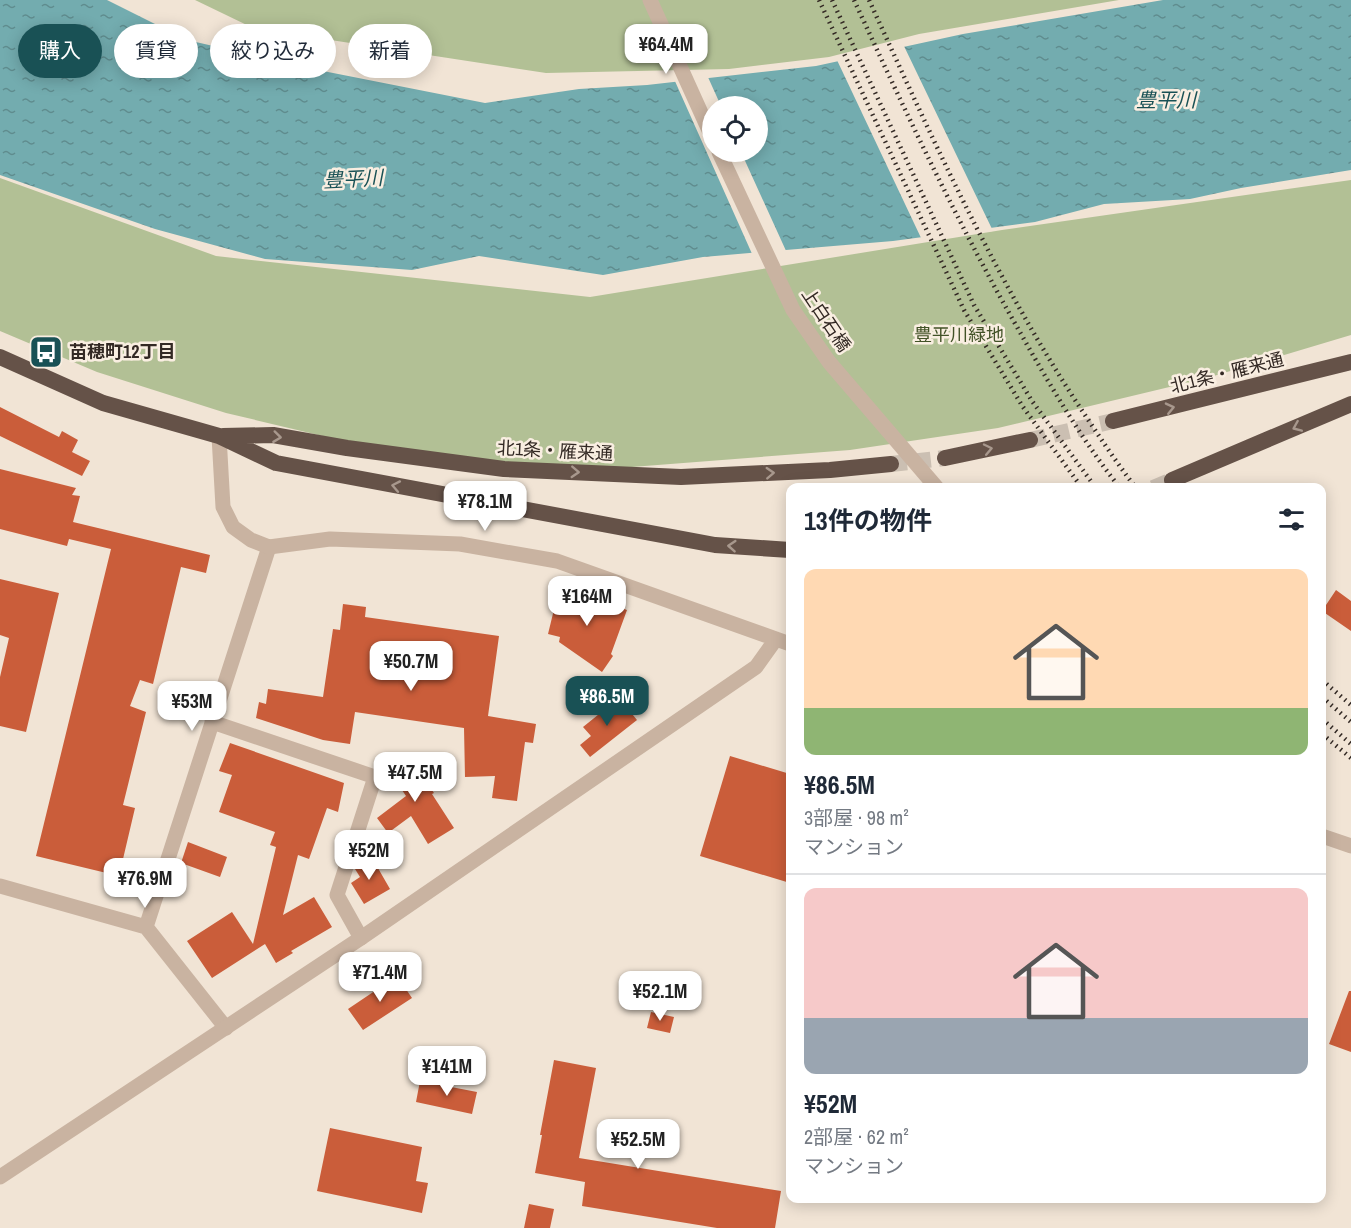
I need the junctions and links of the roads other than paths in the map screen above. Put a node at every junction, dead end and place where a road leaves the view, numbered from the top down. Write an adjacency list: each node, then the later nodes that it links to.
1 (650, 0): 2 (street)
2 (702, 115)
3 (724, 162): 13 (street, 上白石橋)
4 (0, 357): 8 (highway, 北1条・雁来通)
5 (1351, 362): 7 (highway, 北1条・雁来通, one-way to 5)
6 (1351, 404): 12 (highway, one-way to 12)
7 (1113, 421)
8 (219, 436): 11 (highway, 北1条・雁来通, one-way to 11); 14 (street); 15 (highway, 北1条・雁来通, one-way to 8)
9 (1030, 440): 10 (highway, one-way to 9)
10 (945, 458)
11 (891, 464)
12 (1172, 480)
13 (933, 483)
14 (269, 547): 16 (street); 17 (street)
15 (786, 550)
16 (783, 641): 22 (street)
17 (212, 722): 21 (street); 22 (street)
18 (1326, 837): 19 (street)
19 (1351, 846)
20 (0, 886): 21 (street)
21 (146, 927): 23 (street)
22 (361, 938): 23 (street)
23 (226, 1028): 24 (street)
24 (0, 1177)

